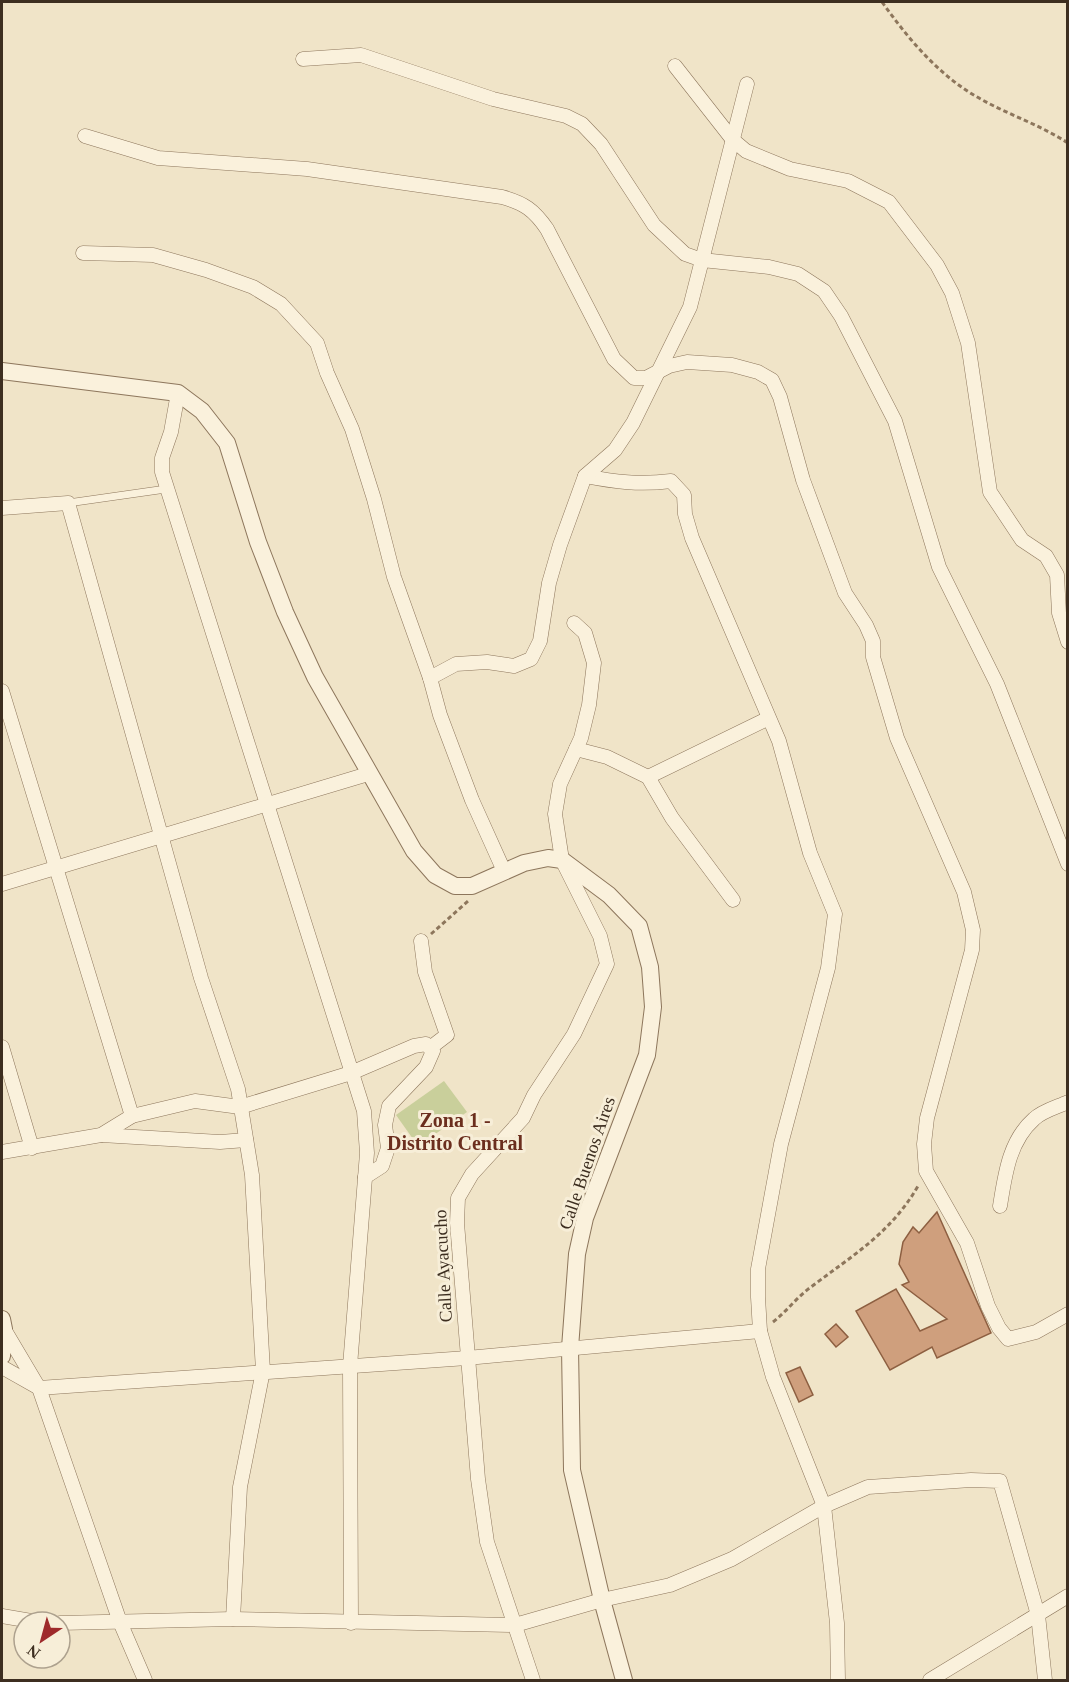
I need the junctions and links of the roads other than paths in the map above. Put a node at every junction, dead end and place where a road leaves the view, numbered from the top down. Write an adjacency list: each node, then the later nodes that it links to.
1 (303, 59): 7 (street)
2 (675, 66): 5 (street)
3 (747, 84): 5 (street)
4 (85, 136): 9 (street)
5 (733, 140): 7 (street); 16 (street)
6 (83, 253): 17 (street)
7 (702, 260): 9 (street); 26 (street)
8 (2, 371): 10 (street)
9 (656, 373): 11 (street); 44 (street)
10 (178, 393): 12 (street); 21 (street)
11 (585, 476): 17 (street); 19 (street)
12 (166, 489): 13 (lane); 23 (street)
13 (68, 503): 14 (street); 24 (street)
14 (2, 508)
15 (574, 623): 20 (street)
16 (1068, 642)
17 (430, 678): 28 (street)
18 (2, 691): 27 (street)
19 (767, 719): 22 (street); 46 (street)
20 (576, 749): 22 (street); 25 (street)
21 (368, 774): 23 (street); 28 (street)
22 (648, 777): 30 (street)
23 (266, 804): 24 (street); 34 (street)
24 (161, 838): 27 (street); 36 (street)
25 (562, 860): 28 (street); 47 (street, Calle Buenos Aires); 49 (street, Calle Ayacucho)
26 (1068, 864)
27 (56, 870): 29 (street); 37 (street)
28 (504, 871)
29 (2, 884)
30 (733, 900)
31 (421, 941): 33 (street)
32 (2, 1047): 40 (street)
33 (430, 1048): 34 (street); 42 (street)
34 (351, 1073): 36 (street); 42 (street)
35 (1068, 1102): 43 (street)
36 (240, 1107): 37 (street); 39 (street)
37 (132, 1116): 38 (street)
38 (101, 1135): 39 (street); 40 (street)
39 (246, 1140): 52 (street)
40 (32, 1148): 41 (street)
41 (2, 1152)
42 (365, 1177): 50 (street)
43 (1000, 1206)
44 (1068, 1314)
45 (3, 1324): 48 (street); 53 (street)
46 (760, 1331): 47 (street); 54 (street)
47 (570, 1348): 49 (street); 56 (street, Calle Buenos Aires)
48 (2, 1356)
49 (467, 1358): 50 (street); 62 (street, Calle Ayacucho)
50 (350, 1365): 52 (street); 61 (street)
51 (2, 1367): 53 (street)
52 (263, 1371): 53 (street); 58 (street)
53 (39, 1388): 59 (street)
54 (824, 1506): 56 (street); 57 (street); 66 (street)
55 (1068, 1596): 57 (street)
56 (602, 1600): 62 (street); 65 (street, Calle Buenos Aires)
57 (1038, 1615): 67 (street); 68 (street)
58 (233, 1619): 59 (street); 61 (street)
59 (120, 1622): 60 (street); 63 (street)
60 (72, 1623)
61 (351, 1623): 62 (street)
62 (515, 1625): 64 (street, Calle Ayacucho)
63 (145, 1680)
64 (533, 1680)
65 (624, 1680)
66 (838, 1680)
67 (930, 1680)
68 (1045, 1680)

